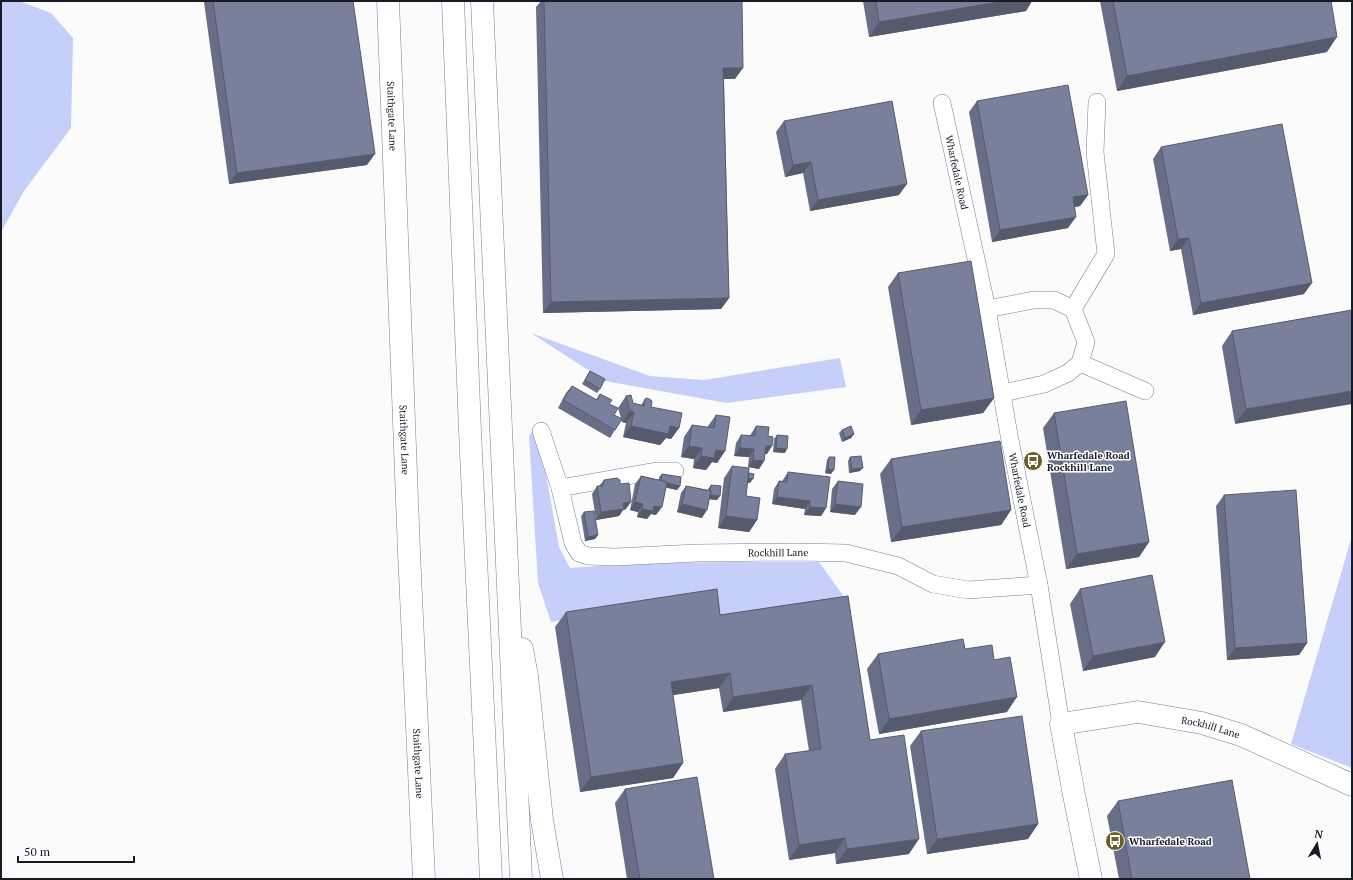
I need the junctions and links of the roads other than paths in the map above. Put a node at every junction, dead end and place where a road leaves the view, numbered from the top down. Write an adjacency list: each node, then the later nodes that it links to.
1 (388, 1): 18 (main road, Staithgate Lane)
2 (453, 1): 19 (main road)
3 (482, 1): 14 (main road)
4 (1097, 102): 7 (street)
5 (942, 103): 6 (street, Wharfedale Road)
6 (987, 309): 7 (street); 10 (street, Wharfedale Road)
7 (1073, 309): 8 (street)
8 (1080, 363): 9 (street); 10 (street)
9 (1145, 391)
10 (1003, 393): 15 (street, Wharfedale Road)
11 (541, 431): 13 (street, Rockhill Lane)
12 (675, 471): 13 (street)
13 (560, 488): 15 (street, Rockhill Lane)
14 (508, 585): 20 (main road); 21 (main road)
15 (1039, 585): 16 (street, Wharfedale Road)
16 (1061, 724): 17 (main road, Rockhill Lane); 22 (main road, Wharfedale Road)
17 (1352, 785)
18 (424, 879)
19 (491, 879)
20 (521, 879)
21 (552, 879)
22 (1091, 879)

